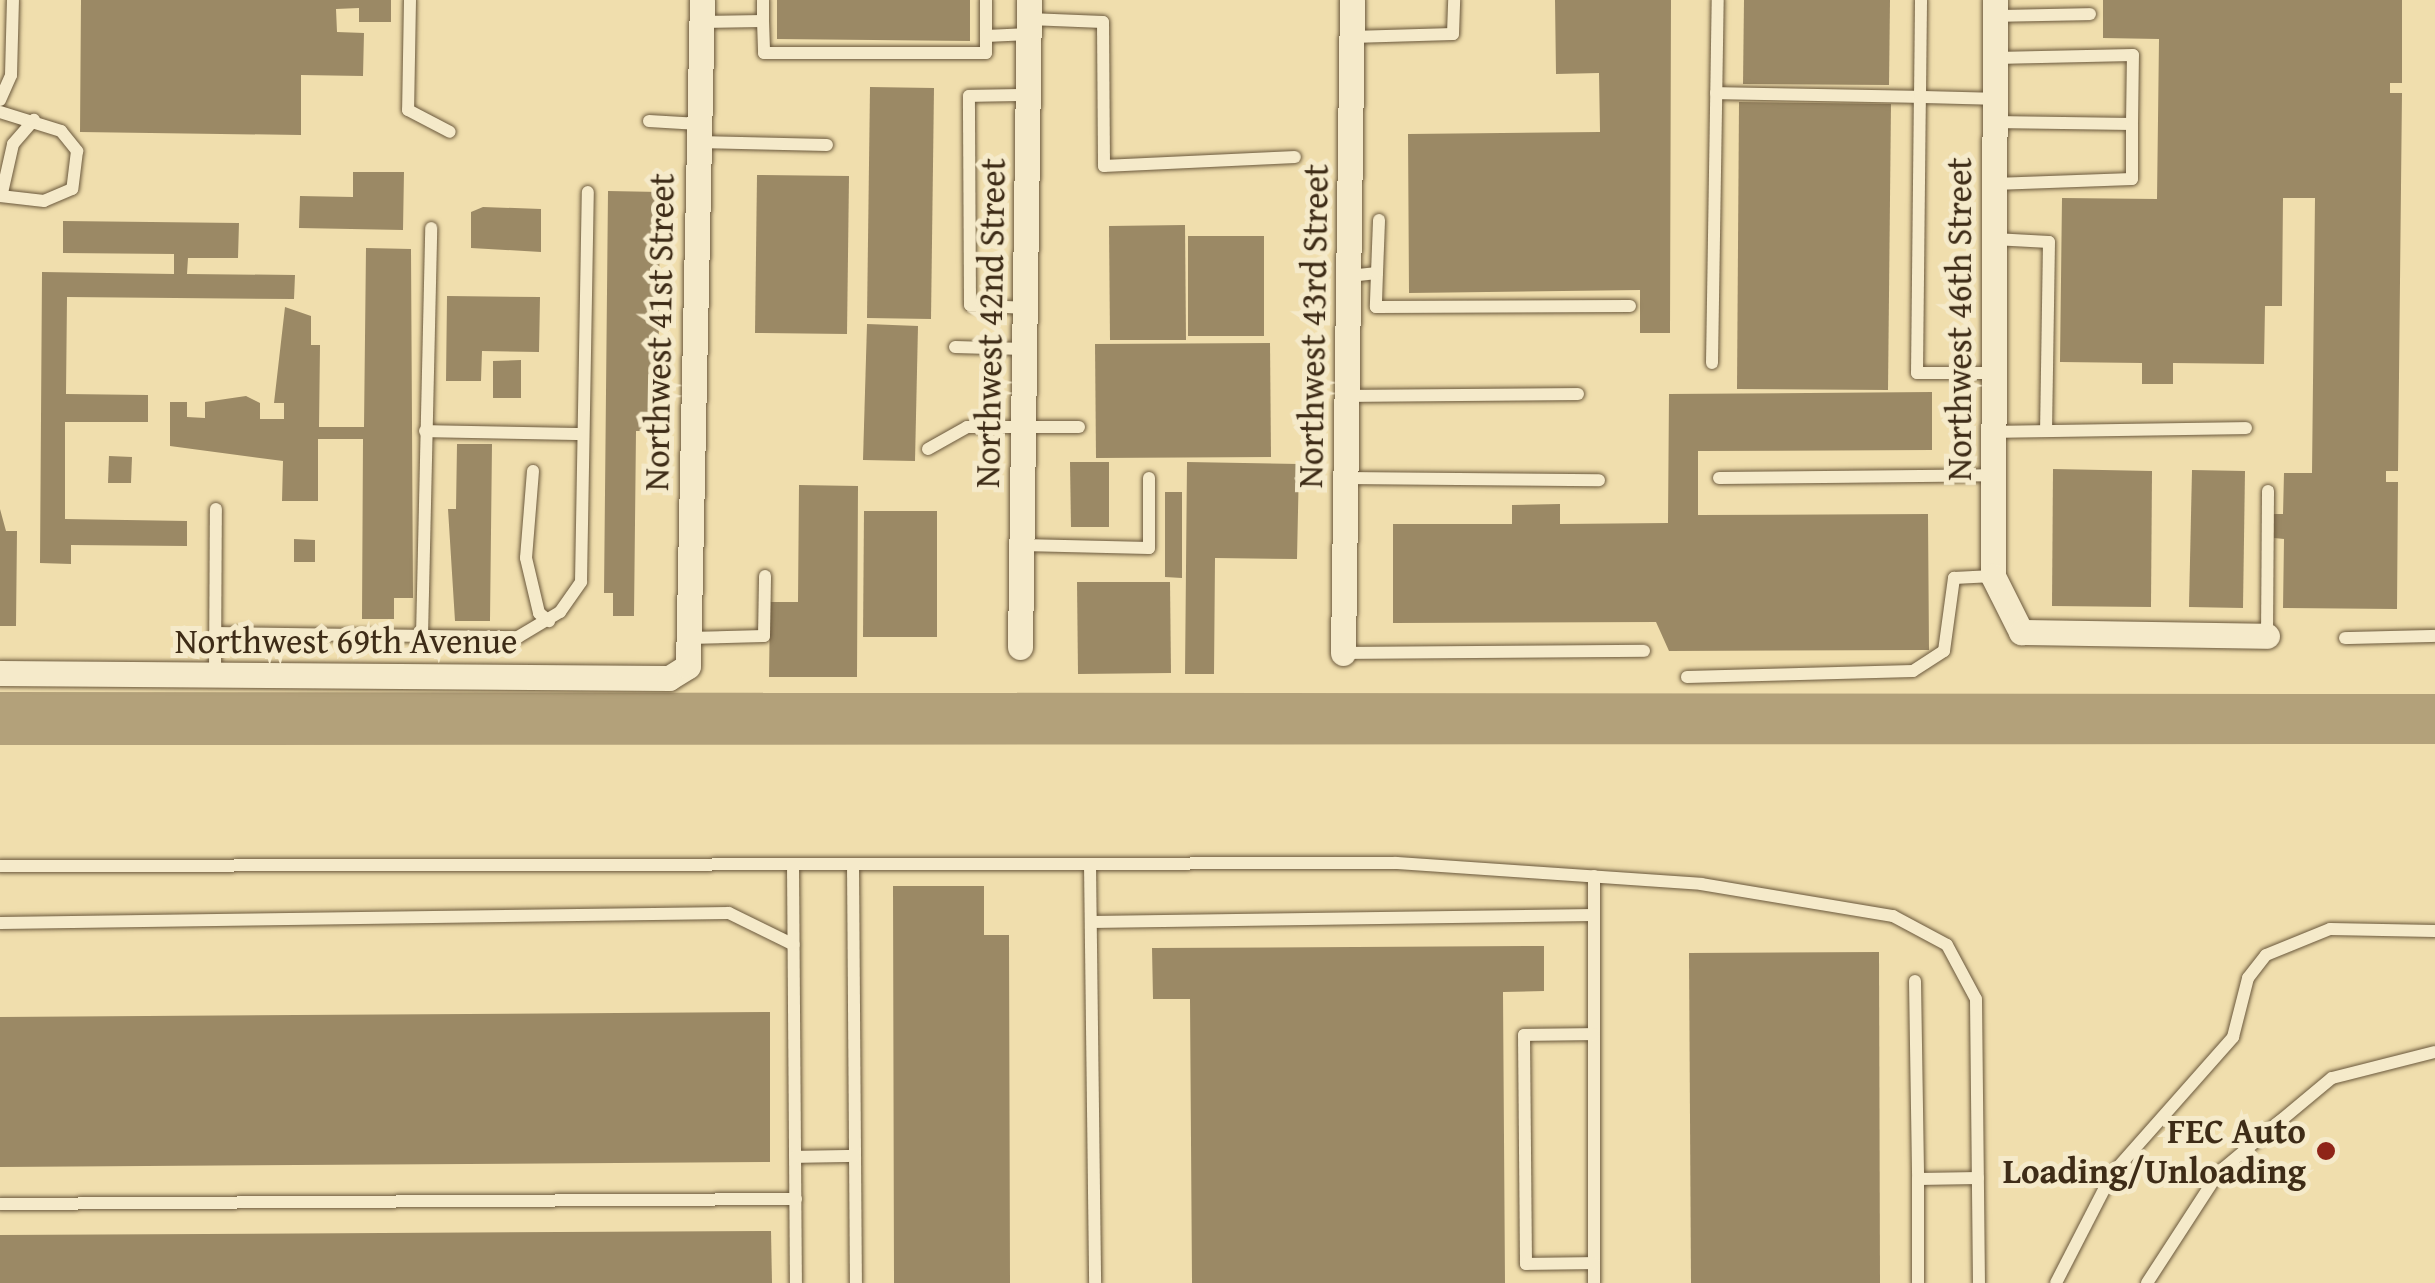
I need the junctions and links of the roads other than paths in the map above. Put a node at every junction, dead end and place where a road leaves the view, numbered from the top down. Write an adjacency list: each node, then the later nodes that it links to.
1 (13, 0): 20 (lane)
2 (410, 0): 26 (lane)
3 (763, 0): 13 (lane)
4 (986, 0): 14 (lane)
5 (1352, 0): 15 (street, Northwest 43rd Street)
6 (1454, 0): 15 (lane)
7 (1718, 0): 17 (lane)
8 (1921, 0): 19 (lane)
9 (1995, 8): 11 (lane); 16 (street, Northwest 46th Street)
10 (701, 11): 13 (lane); 27 (street, Northwest 41st Street)
11 (2090, 14)
12 (1029, 18): 14 (lane); 18 (street, Northwest 42nd Street); 29 (lane)
13 (763, 20): 14 (lane)
14 (986, 36)
15 (1352, 37): 37 (street, Northwest 43rd Street)
16 (1995, 58): 21 (street, Northwest 46th Street); 25 (lane)
17 (1716, 93): 19 (lane); 42 (lane)
18 (1028, 95): 39 (street, Northwest 42nd Street); 39 (lane)
19 (1920, 97): 21 (lane); 43 (lane)
20 (0, 100)
21 (1994, 111): 25 (lane); 30 (street, Northwest 46th Street)
22 (0, 112): 23 (lane)
23 (34, 120): 32 (lane); 32 (lane)
24 (649, 121): 27 (lane)
25 (2132, 124): 30 (lane)
26 (450, 132)
27 (698, 133): 28 (lane); 70 (street, Northwest 41st Street)
28 (827, 145)
29 (1295, 157)
30 (1994, 184): 35 (street, Northwest 46th Street)
31 (588, 192): 52 (lane)
32 (1, 194)
33 (1379, 220): 36 (lane)
34 (431, 228): 50 (lane)
35 (1994, 239): 43 (street, Northwest 46th Street); 49 (lane)
36 (1376, 273): 37 (lane); 38 (lane)
37 (1348, 276): 45 (street, Northwest 43rd Street)
38 (1630, 306)
39 (1025, 308): 41 (street, Northwest 42nd Street)
40 (955, 348): 41 (lane)
41 (1024, 349): 46 (street, Northwest 42nd Street)
42 (1712, 362)
43 (1994, 373): 51 (street, Northwest 46th Street)
44 (1578, 394): 45 (lane)
45 (1346, 396): 57 (street, Northwest 43rd Street)
46 (1024, 425): 47 (lane); 53 (lane); 62 (street, Northwest 42nd Street)
47 (1079, 427)
48 (2246, 428): 49 (lane)
49 (2046, 429): 51 (lane)
50 (425, 431): 52 (lane); 67 (lane)
51 (1994, 432): 55 (street, Northwest 46th Street)
52 (584, 434): 65 (lane)
53 (928, 449)
54 (532, 471): 65 (lane)
55 (1994, 474): 58 (lane); 64 (street, Northwest 46th Street)
56 (1149, 478): 62 (lane)
57 (1345, 478): 59 (lane); 74 (street, Northwest 43rd Street)
58 (1720, 478)
59 (1599, 480)
60 (2268, 491): 68 (lane)
61 (216, 510): 66 (lane)
62 (1022, 545): 72 (street, Northwest 42nd Street)
63 (766, 576): 70 (lane)
64 (1993, 576): 68 (street, Northwest 46th Street); 78 (lane)
65 (550, 621): 67 (lane)
66 (215, 633): 67 (lane); 77 (lane)
67 (422, 636)
68 (2267, 636)
69 (2435, 636): 71 (lane)
70 (688, 638): 75 (street, Northwest 41st Street)
71 (2345, 638)
72 (1020, 646)
73 (1644, 651): 74 (lane)
74 (1343, 653)
75 (688, 666): 77 (street, Northwest 69th Avenue)
76 (0, 673): 77 (street, Northwest 69th Avenue)
77 (215, 675)
78 (1686, 677)
79 (793, 864): 80 (lane); 82 (lane); 88 (lane)
80 (853, 864): 81 (lane); 92 (lane)
81 (1090, 864): 83 (lane); 85 (lane)
82 (0, 866)
83 (1594, 876): 84 (lane); 95 (lane)
84 (1594, 915): 85 (lane); 90 (lane)
85 (1091, 922): 101 (lane)
86 (0, 923): 88 (lane)
87 (2435, 931): 105 (lane)
88 (794, 945): 93 (lane)
89 (1915, 982): 94 (lane)
90 (1594, 1034): 98 (lane); 98 (lane)
91 (2435, 1052): 106 (lane)
92 (855, 1156): 93 (lane); 100 (lane)
93 (795, 1157): 96 (lane)
94 (1918, 1178): 95 (lane); 103 (lane)
95 (1978, 1178): 104 (lane)
96 (796, 1199): 97 (lane); 99 (lane)
97 (0, 1204)
98 (1594, 1262): 102 (lane)
99 (796, 1283)
100 (856, 1283)
101 (1095, 1283)
102 (1594, 1283)
103 (1918, 1283)
104 (1979, 1283)
105 (2056, 1283)
106 (2146, 1283)

